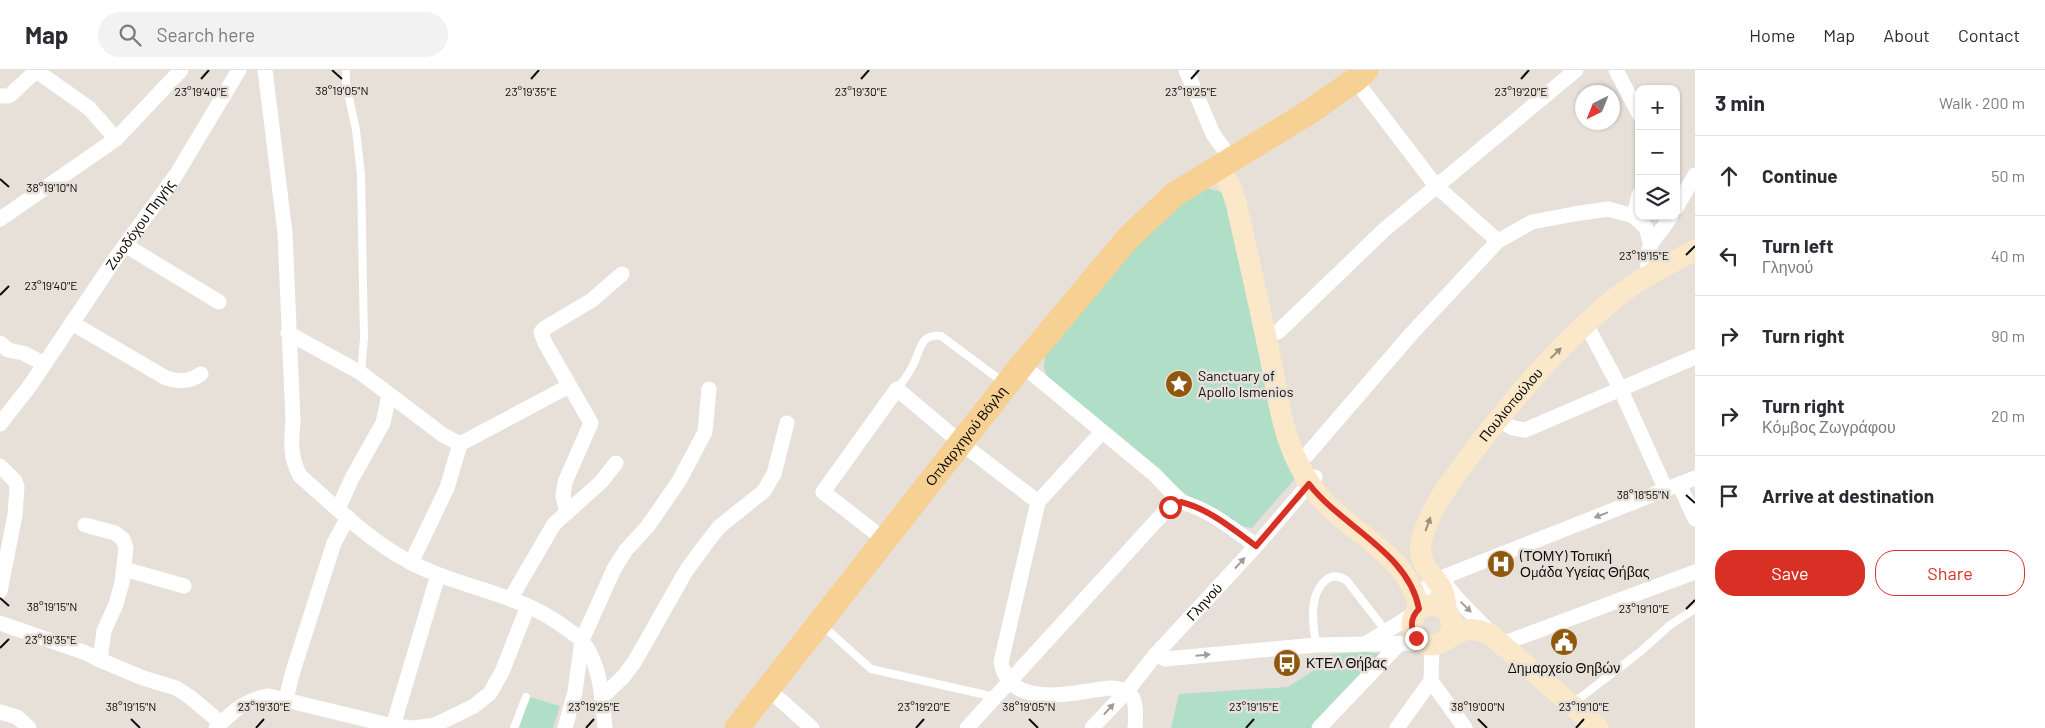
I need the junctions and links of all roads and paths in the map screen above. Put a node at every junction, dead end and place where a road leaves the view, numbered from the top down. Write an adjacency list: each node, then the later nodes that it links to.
1 (181, 70): 12 (street)
2 (239, 70): 23 (street, Ζωοδόχου Πηγής)
3 (265, 70): 30 (street)
4 (346, 70): 36 (lane)
5 (1186, 70): 13 (street)
6 (1576, 70): 15 (street)
7 (1616, 70): 11 (street)
8 (36, 71): 10 (street); 12 (street)
9 (1361, 75): 13 (main road, Οπλαρχηγού Βόγλη); 15 (street)
10 (0, 96)
11 (1635, 106)
12 (116, 139): 19 (street)
13 (1225, 163): 31 (street); 35 (main road, Οπλαρχηγού Βόγλη)
14 (1695, 175): 16 (street)
15 (1436, 186): 21 (street); 31 (street)
16 (1680, 201)
17 (1635, 212): 18 (street)
18 (1634, 216): 21 (street); 22 (street)
19 (0, 219)
20 (1668, 220): 22 (street)
21 (1498, 241): 50 (street)
22 (1650, 242): 26 (street)
23 (125, 246): 27 (street); 28 (street, Ζωοδόχου Πηγής)
24 (1695, 250): 26 (street, Πουλιοπούλου)
25 (622, 274): 39 (street)
26 (1649, 277): 29 (street, Πουλιοπούλου)
27 (219, 302)
28 (72, 323): 34 (street, Ζωοδόχου Πηγής); 37 (street)
29 (1586, 324): 40 (street); 44 (street, Πουλιοπούλου, one-way to 29)
30 (288, 333): 36 (street); 58 (street)
31 (1275, 341): 50 (street); 54 (street)
32 (3, 348): 34 (street)
33 (1695, 357): 40 (street)
34 (44, 364): 46 (street, Ζωοδόχου Πηγής)
35 (1022, 365): 38 (main road, Οπλαρχηγού Βόγλη); 47 (street)
36 (361, 373): 43 (street)
37 (201, 374)
38 (1007, 385): 42 (lane); 48 (main road, Οπλαρχηγού Βόγλη)
39 (569, 386): 49 (street); 59 (street)
40 (1620, 388): 44 (street); 55 (street)
41 (709, 389): 79 (street)
42 (897, 389): 48 (street); 62 (street)
43 (389, 394): 49 (street); 58 (street)
44 (1497, 420): 68 (street, Πουλιοπούλου, one-way to 44)
45 (787, 423): 92 (street)
46 (0, 424)
47 (1102, 432): 56 (street); 57 (street)
48 (961, 443): 56 (street); 62 (main road, Οπλαρχηγού Βόγλη)
49 (460, 444): 64 (street)
50 (1306, 456): 54 (street)
51 (616, 463): 59 (street)
52 (0, 466): 70 (street)
53 (1695, 478): 55 (street)
54 (1312, 480): 63 (street, Γληνού); 68 (street); 73 (street)
55 (1673, 487): 60 (street); 68 (street, one-way to 68)
56 (1038, 502): 88 (street)
57 (1181, 502): 63 (street); 88 (street)
58 (343, 513): 64 (street); 94 (street)
59 (567, 513): 71 (street)
60 (1695, 519)
61 (85, 525): 65 (street)
62 (885, 540): 77 (main road, Οπλαρχηγού Βόγλη)
63 (1256, 546): 85 (street, Γληνού, one-way to 63)
64 (411, 563): 67 (street)
65 (124, 569): 69 (street); 86 (street)
66 (1695, 572): 80 (street)
67 (438, 575): 71 (street); 98 (street)
68 (1436, 576): 73 (street); 75 (street, Πουλιοπούλου); 80 (street, one-way to 80)
69 (184, 586)
70 (0, 591)
71 (511, 598): 72 (street)
72 (528, 606): 79 (street); 98 (street)
73 (1417, 607): 75 (street); 78 (street); 82 (street)
74 (1695, 609): 95 (lane)
75 (1447, 612): 82 (street)
76 (0, 623): 86 (street)
77 (820, 624): 89 (main road, Οπλαρχηγού Βόγλη); 93 (lane)
78 (1386, 631): 81 (street); 83 (lane)
79 (582, 640): 92 (street); 101 (street)
80 (1497, 640): 82 (street); 95 (street)
81 (1367, 643): 83 (street); 84 (street)
82 (1433, 643): 84 (street); 87 (street)
83 (1316, 644): 85 (street, one-way to 83)
84 (1399, 644): 108 (street)
85 (1156, 654): 90 (street, Γληνού)
86 (100, 660): 97 (street)
87 (1431, 681): 109 (street); 110 (street)
88 (1009, 682): 90 (street); 93 (street)
89 (768, 689): 103 (main road, Οπλαρχηγού Βόγλη); 104 (street)
90 (1127, 691): 106 (street, Γληνού, one-way to 90); 107 (street)
91 (526, 697): 100 (lane)
92 (602, 697): 102 (street)
93 (995, 697): 105 (street)
94 (286, 699): 97 (street); 98 (street)
95 (1572, 704): 111 (street)
96 (0, 712): 99 (street)
97 (219, 726)
98 (392, 726)
99 (29, 728)
100 (514, 728)
101 (565, 728)
102 (606, 728)
103 (737, 728)
104 (812, 728)
105 (967, 728)
106 (1092, 728)
107 (1135, 728)
108 (1319, 728)
109 (1397, 728)
110 (1465, 728)
111 (1598, 728)

